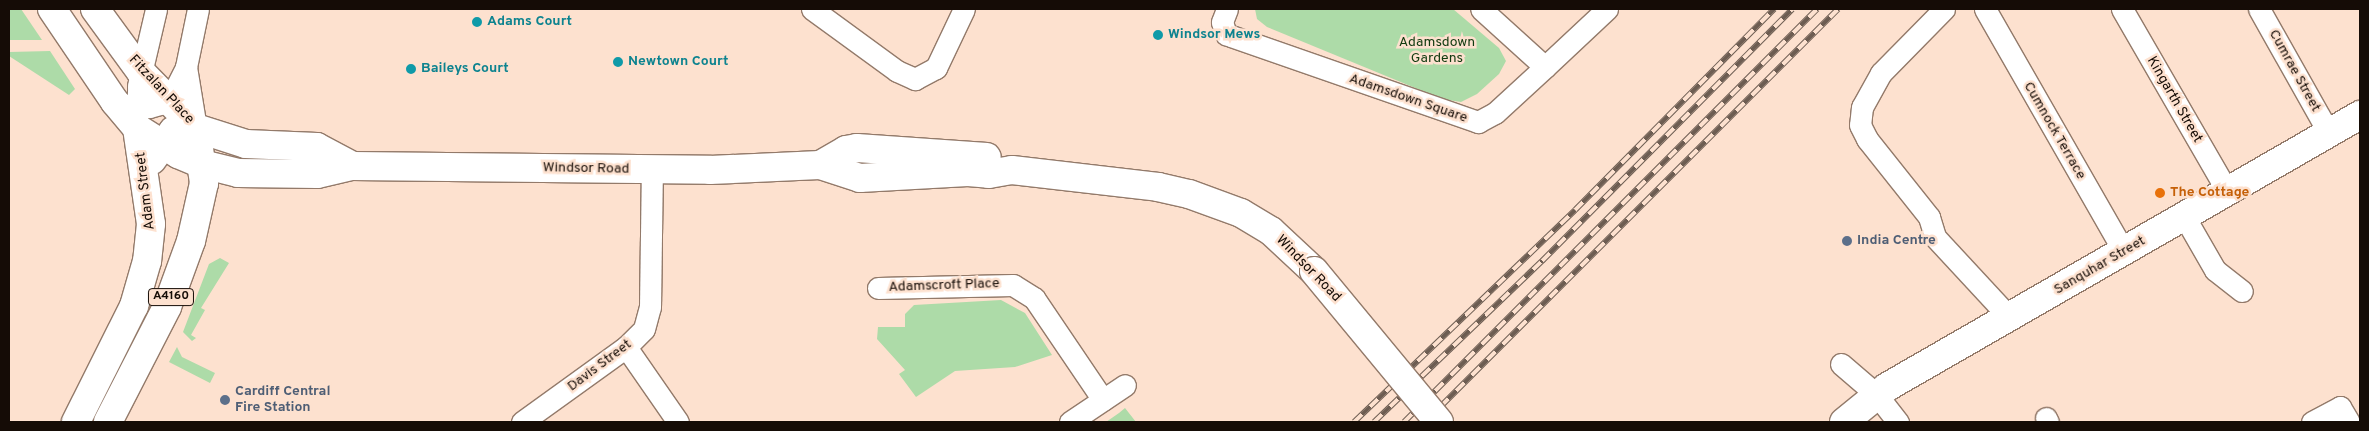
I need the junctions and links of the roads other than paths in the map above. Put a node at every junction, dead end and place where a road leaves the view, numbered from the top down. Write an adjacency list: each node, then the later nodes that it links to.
1 (52, 9): 18 (street, A4160)
2 (95, 9): 16 (street, Fitzalan Place)
3 (156, 9): 16 (street)
4 (198, 9): 14 (street)
5 (812, 9): 6 (street)
6 (964, 9)
7 (1227, 9): 15 (street, Adamsdown Square)
8 (1481, 9): 15 (street)
9 (1607, 9): 15 (street)
10 (1944, 9): 32 (street)
11 (1985, 9): 29 (street, Cumnock Terrace)
12 (2122, 9): 26 (street, Kingarth Street)
13 (2259, 9): 21 (street, Cumrae Street)
14 (186, 67): 17 (street); 20 (street)
15 (1545, 67)
16 (141, 72): 17 (street, Fitzalan Place); 18 (street)
17 (166, 100): 18 (street); 20 (street, Fitzalan Place)
18 (130, 112): 22 (street, Windsor Road); 27 (street, Adam Street / A4160)
19 (2360, 116): 21 (street, Sanquhar Street)
20 (196, 128): 22 (street); 23 (street, Fitzalan Place / A4160); 24 (street, Windsor Road)
21 (2329, 133): 26 (street, Sanquhar Street)
22 (161, 145): 23 (street, Windsor Road); 27 (street)
23 (202, 164): 24 (street, Windsor Road); 39 (street, Fitzalan Place / A4160)
24 (352, 166): 25 (street, Windsor Road)
25 (652, 170): 33 (street, Davis Street); 43 (street, Windsor Road, bridge)
26 (2227, 191): 28 (street, Sanquhar Street)
27 (148, 192): 38 (street, Adam Street / A4160)
28 (2184, 216): 29 (street, Sanquhar Street); 31 (street)
29 (2124, 252): 32 (street, Sanquhar Street)
30 (878, 288): 37 (street, Adamscroft Place)
31 (2242, 291)
32 (2010, 318): 36 (street, Sanquhar Street)
33 (626, 347): 40 (street, Davis Street); 41 (street)
34 (1841, 364): 36 (street)
35 (1125, 386): 37 (street)
36 (1876, 394): 44 (street, Sanquhar Street); 45 (street)
37 (1103, 400): 42 (street)
38 (76, 422)
39 (108, 422)
40 (522, 422)
41 (678, 422)
42 (1070, 422)
43 (1439, 422)
44 (1844, 422)
45 (1898, 422)
46 (2312, 422): 47 (street)
47 (2349, 422)

